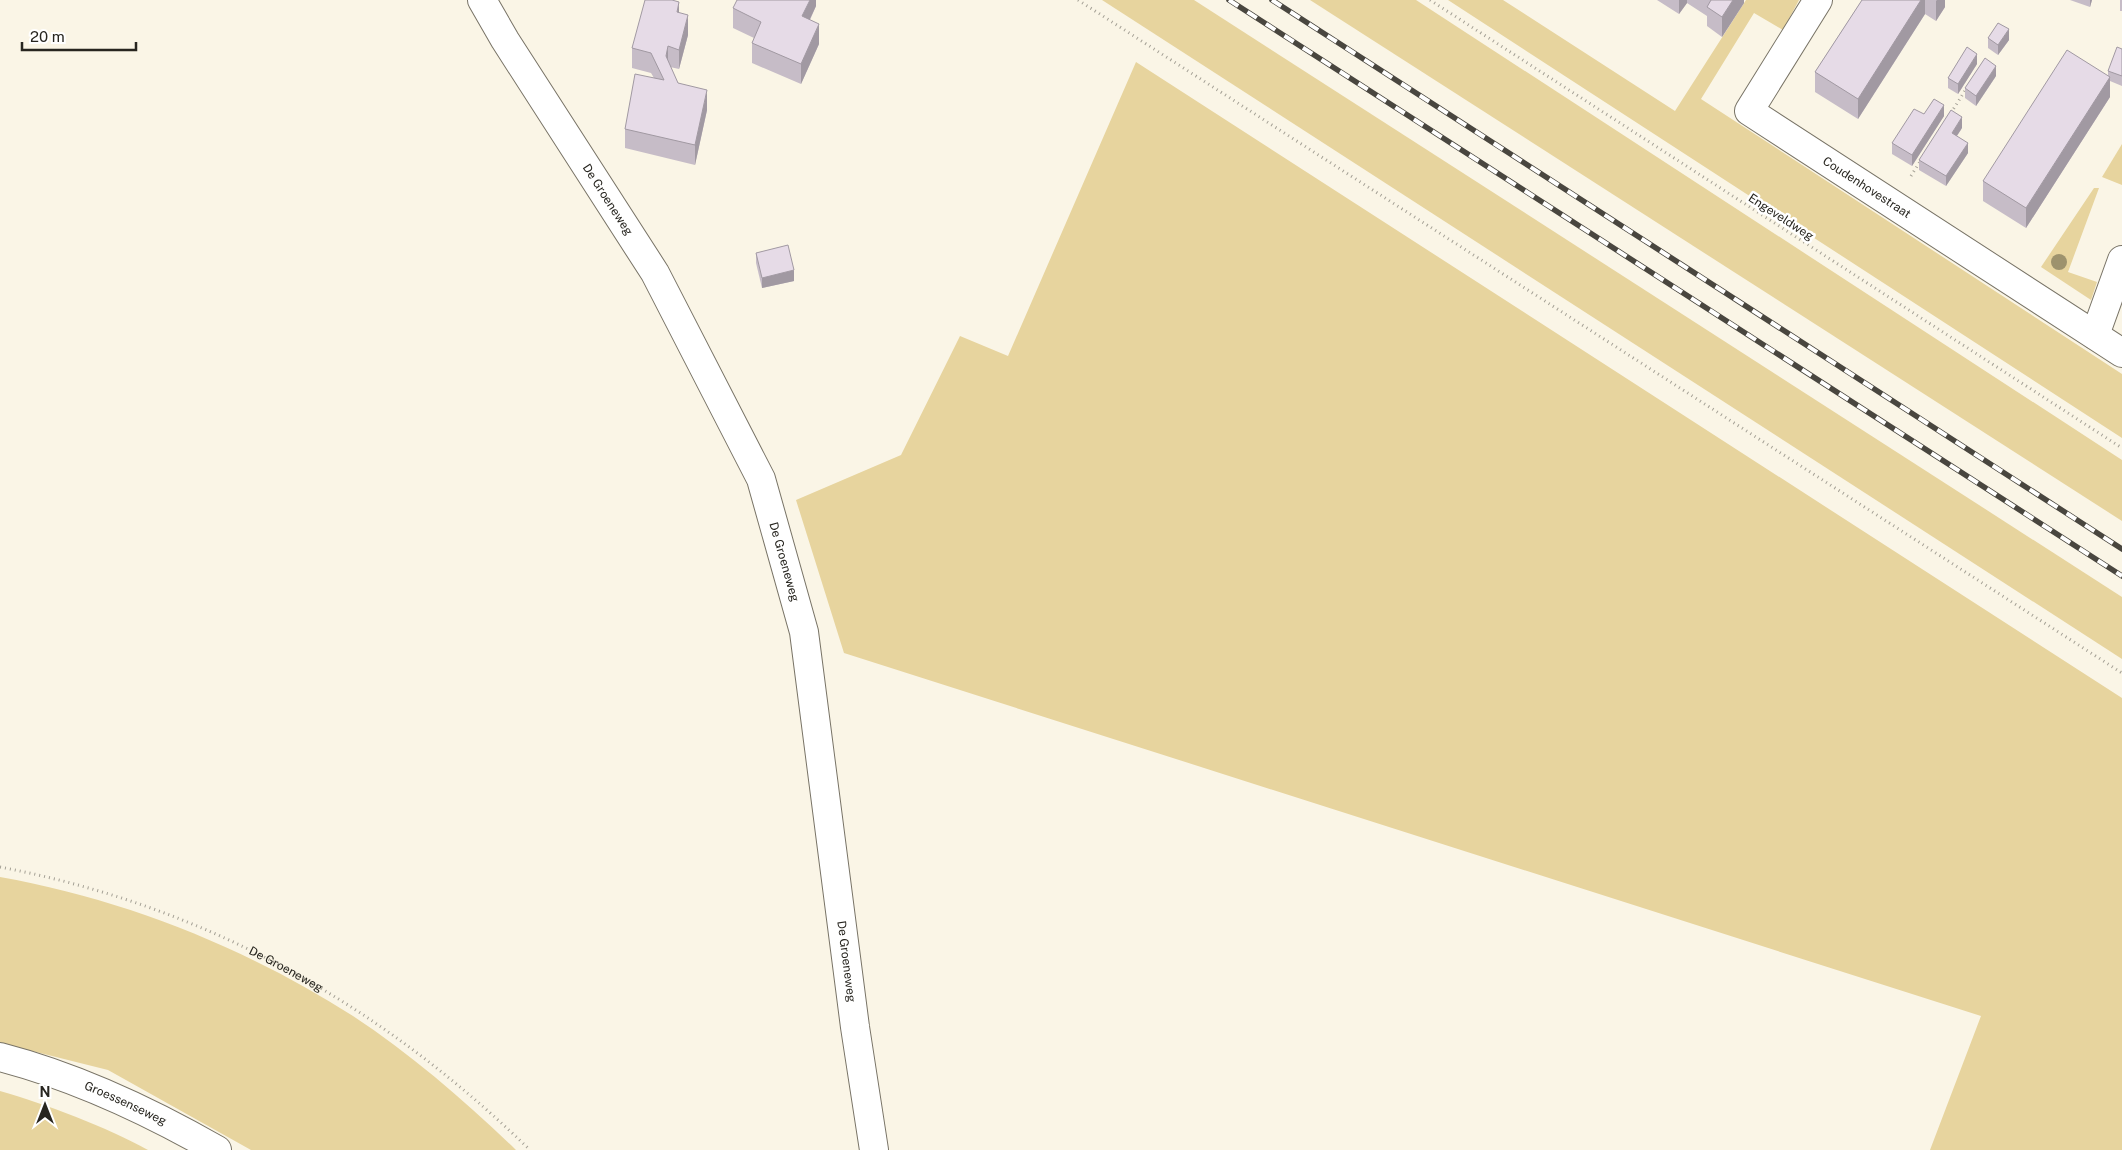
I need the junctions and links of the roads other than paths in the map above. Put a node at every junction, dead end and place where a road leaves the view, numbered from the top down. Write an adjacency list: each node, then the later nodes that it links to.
1 (482, 0): 8 (street, De Groeneweg)
2 (1818, 0): 4 (street, Coudenhovestraat)
3 (2122, 260): 4 (street)
4 (2095, 335): 5 (street, Coudenhovestraat)
5 (2122, 353)
6 (0, 1057): 7 (street, Groessenseweg)
7 (217, 1150)
8 (874, 1150)

